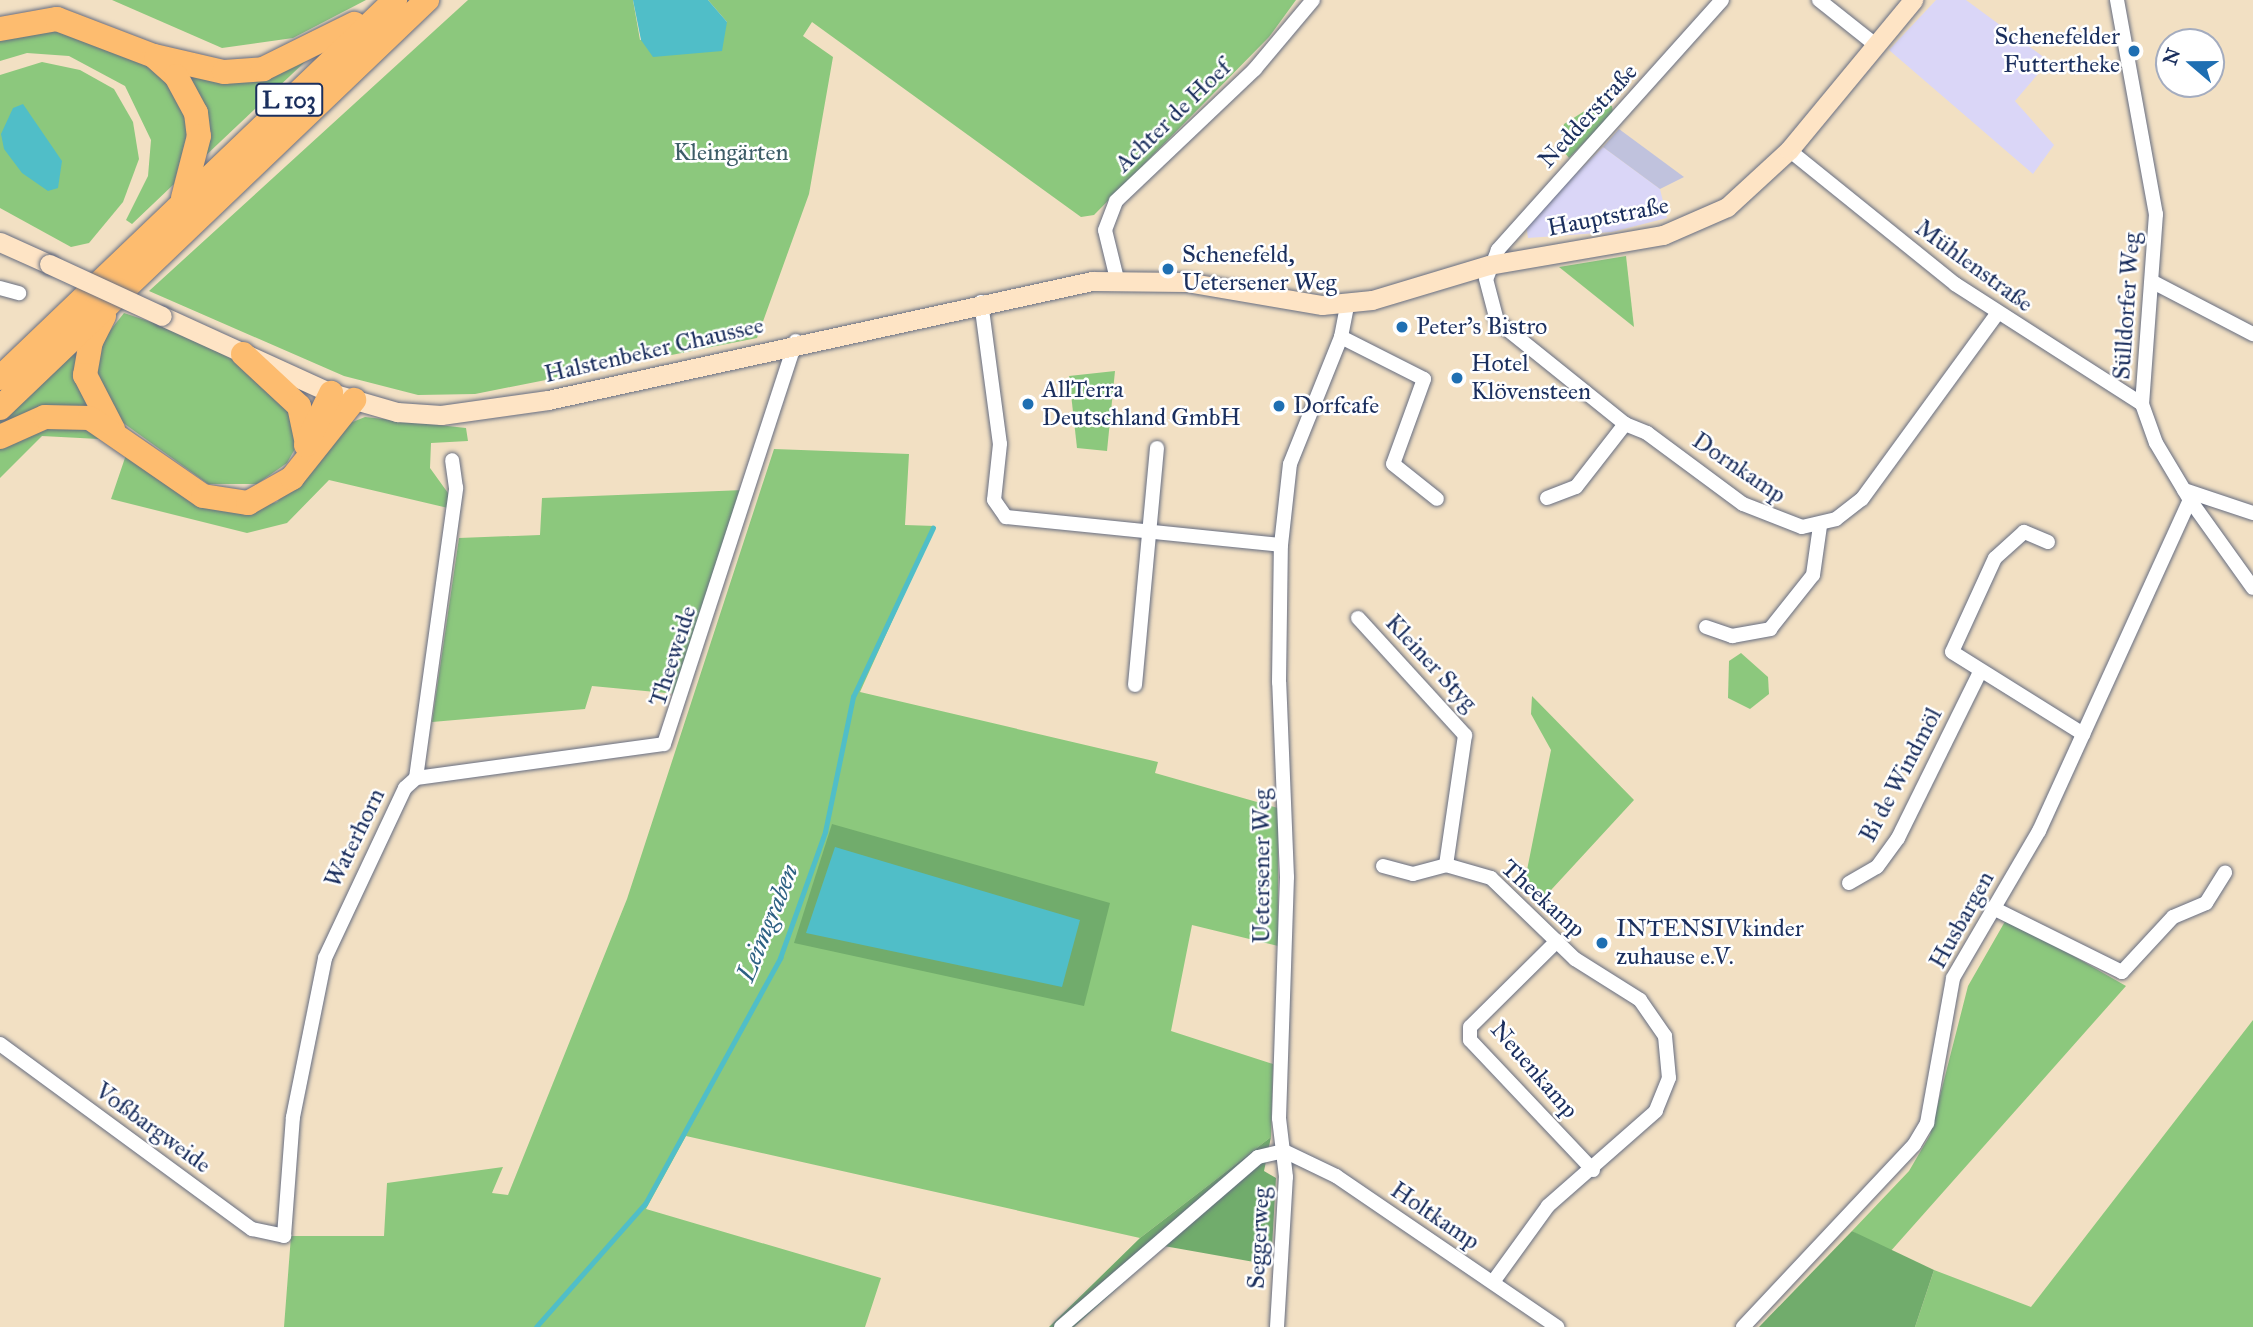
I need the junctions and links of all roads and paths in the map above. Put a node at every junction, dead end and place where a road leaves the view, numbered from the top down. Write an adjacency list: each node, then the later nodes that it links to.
1 (394, 0): 10 (highway, L 103); 12 (highway, L 103)
2 (427, 0): 19 (highway, L 103)
3 (1313, 0): 15 (street, Achter de Hoef)
4 (1722, 0): 14 (street, Nedderstraße)
5 (1819, 0): 9 (street)
6 (1913, 0): 9 (main road, Hauptstraße)
7 (2116, 0): 16 (street, Sülldorfer Weg)
8 (0, 29): 10 (highway, L 103)
9 (1873, 43): 11 (main road, Hauptstraße)
10 (154, 56): 12 (highway, L 103)
11 (1789, 150): 14 (main road, Hauptstraße); 22 (street, Mühlenstraße)
12 (183, 198): 27 (highway, L 103)
13 (0, 242): 26 (main road, Halstenbeker Chaussee, bridge)
14 (1489, 265): 21 (main road, Hauptstraße); 31 (street, Dornkamp)
15 (1116, 279): 20 (main road, Halstenbeker Chaussee); 21 (main road, Halstenbeker Chaussee)
16 (2153, 282): 23 (street); 29 (street, Sülldorfer Weg)
17 (0, 288): 18 (street)
18 (19, 293)
19 (114, 296): 30 (highway, L 103); 32 (highway, L 103)
20 (981, 302): 25 (main road, Halstenbeker Chaussee); 43 (street)
21 (1347, 305): 24 (street, Uetersener Weg)
22 (1997, 314): 29 (street, Mühlenstraße); 42 (street)
23 (2253, 334)
24 (1341, 337): 40 (street); 45 (street, Uetersener Weg)
25 (796, 341): 28 (main road, Halstenbeker Chaussee); 52 (street, Theeweide)
26 (243, 354): 28 (main road, Halstenbeker Chaussee); 34 (highway)
27 (0, 378)
28 (342, 396): 34 (highway); 37 (highway, L 103)
29 (2142, 404): 38 (street, Sülldorfer Weg)
30 (0, 408)
31 (1625, 424): 39 (street); 42 (street, Dornkamp)
32 (114, 430): 33 (highway, L 103); 37 (highway, L 103)
33 (0, 437)
34 (307, 444): 37 (highway)
35 (1157, 448): 43 (street)
36 (452, 460): 52 (street, Waterhorn)
37 (292, 478)
38 (2187, 495): 41 (street); 46 (street, Sülldorfer Weg); 51 (street, Husbargen)
39 (1547, 498)
40 (1437, 499)
41 (2253, 513)
42 (1820, 526): 48 (street)
43 (1149, 533): 45 (street); 50 (street)
44 (2048, 542): 49 (street)
45 (1282, 545): 60 (street, Uetersener Weg)
46 (2253, 588)
47 (1358, 618): 53 (street, Kleiner Styg)
48 (1706, 627)
49 (1979, 674): 51 (street); 56 (street, Bi de Windmöl)
50 (1135, 685)
51 (2083, 734): 57 (street, Husbargen)
52 (416, 778): 62 (street, Waterhorn)
53 (1446, 865): 54 (street); 58 (street, Theekamp)
54 (1383, 866)
55 (2225, 872): 57 (street)
56 (1849, 883)
57 (1993, 908): 67 (street, Husbargen)
58 (1557, 941): 61 (street, Theekamp); 61 (street, Neuenkamp)
59 (0, 1044): 62 (street, Voßbargweide)
60 (1284, 1151): 63 (street, Holtkamp); 64 (street); 65 (street, Seggerweg)
61 (1593, 1170): 63 (street, Theekamp)
62 (284, 1236)
63 (1493, 1282): 66 (street, Holtkamp)
64 (1061, 1327)
65 (1277, 1327)
66 (1557, 1327)
67 (1743, 1327)

